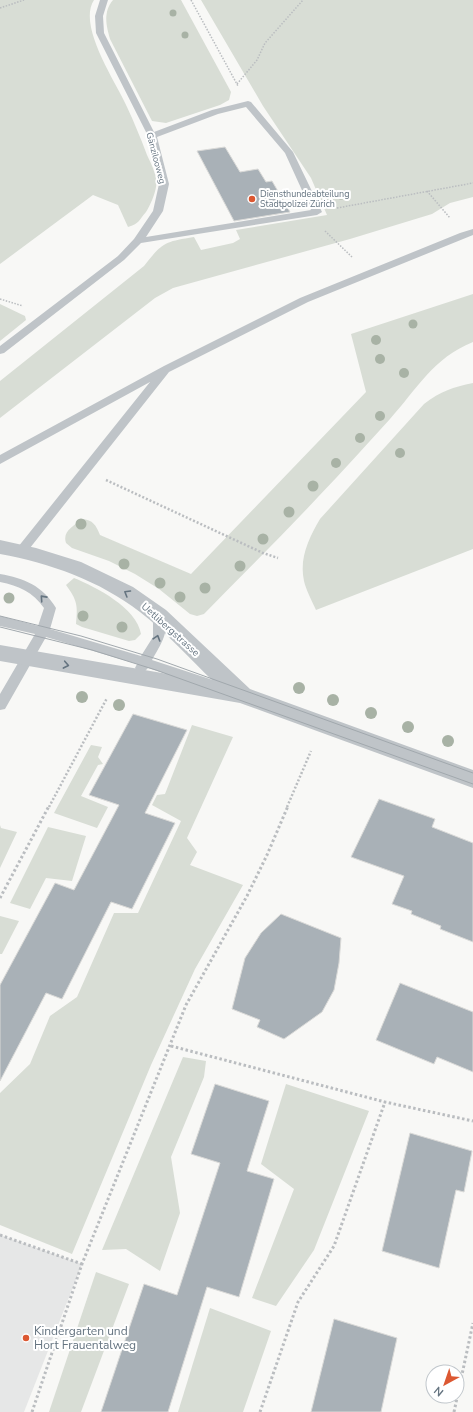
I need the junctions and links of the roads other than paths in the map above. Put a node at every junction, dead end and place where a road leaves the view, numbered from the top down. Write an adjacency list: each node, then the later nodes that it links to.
1 (104, 0): 2 (lane, Gänzilooweg)
2 (152, 136): 4 (lane, Gänzilooweg); 4 (lane)
3 (468, 233): 6 (lane)
4 (138, 240): 5 (lane, Gänzilooweg)
5 (0, 352)
6 (168, 368): 7 (lane); 9 (lane)
7 (0, 460)
8 (0, 547): 9 (street, Uetlibergstrasse)
9 (22, 550): 11 (street, Uetlibergstrasse, one-way to 9)
10 (0, 578): 13 (lane, one-way to 10)
11 (159, 616): 16 (lane, one-way to 11); 18 (street, Uetlibergstrasse)
12 (0, 621): 13 (lane, Uetlibergstrasse)
13 (43, 631): 15 (lane); 16 (lane, Uetlibergstrasse)
14 (0, 653): 15 (street, Uetlibergstrasse)
15 (28, 657): 17 (street, Uetlibergstrasse, one-way to 17); 19 (lane)
16 (145, 661): 17 (lane); 18 (lane, Uetlibergstrasse)
17 (128, 676): 18 (street, Uetlibergstrasse)
18 (242, 695): 20 (street, Uetlibergstrasse)
19 (0, 705)
20 (473, 779)

